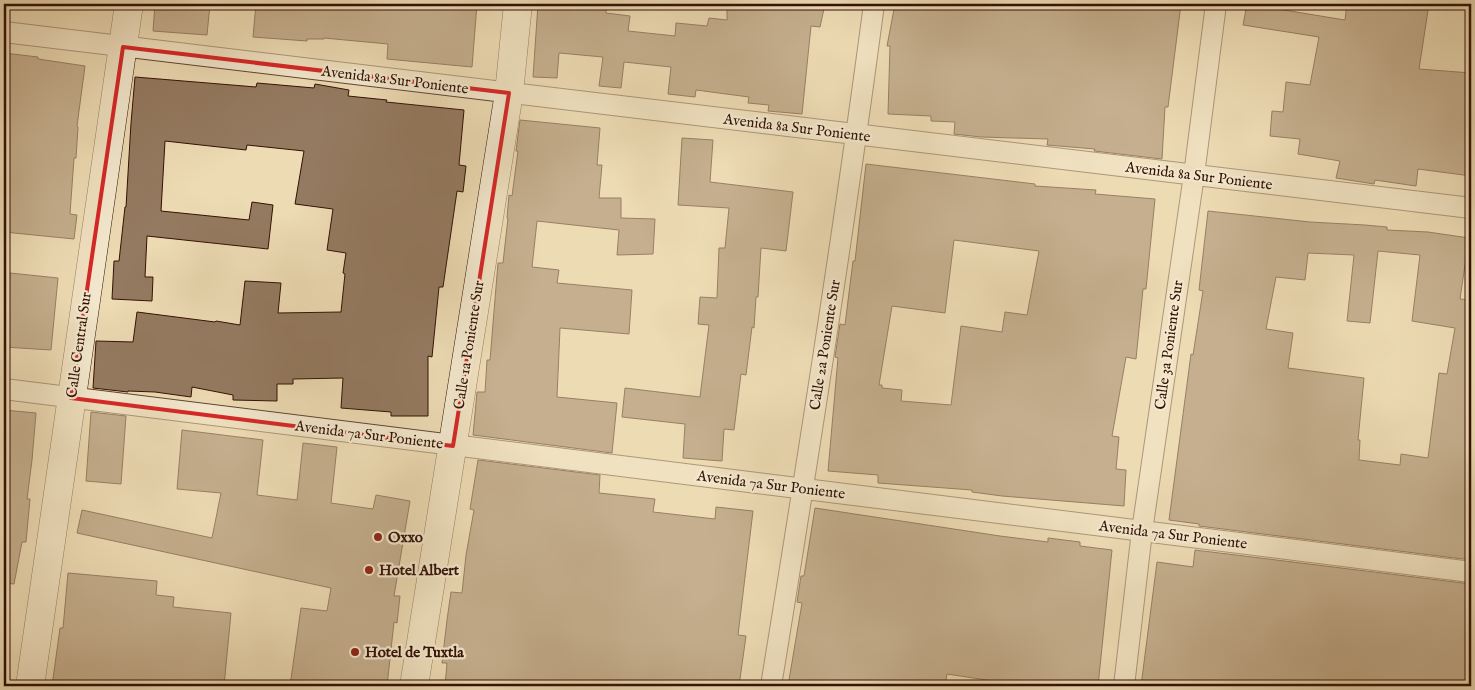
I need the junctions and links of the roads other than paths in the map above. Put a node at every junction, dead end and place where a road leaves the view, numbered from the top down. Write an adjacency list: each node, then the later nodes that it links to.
1 (129, 4): 6 (main road, Calle Central Sur)
2 (518, 4): 7 (main road, Calle 1a Poniente Sur)
3 (874, 4): 8 (street, Calle 2a Poniente Sur)
4 (1216, 4): 9 (street, Calle 3a Poniente Sur)
5 (4, 32): 6 (street, Avenida 8a Sur Poniente)
6 (123, 47): 7 (street, Avenida 8a Sur Poniente); 12 (main road, Calle Central Sur)
7 (509, 93): 8 (street, Avenida 8a Sur Poniente); 13 (main road, Calle 1a Poniente Sur)
8 (857, 135): 9 (street, Avenida 8a Sur Poniente); 14 (street, Calle 2a Poniente Sur)
9 (1194, 175): 10 (street, Avenida 8a Sur Poniente); 15 (street, Calle 3a Poniente Sur)
10 (1471, 208)
11 (4, 389): 12 (street, Avenida 7a Sur Poniente)
12 (71, 398): 13 (street, Avenida 7a Sur Poniente); 17 (main road, Calle Central Sur)
13 (452, 446): 14 (street, Avenida 7a Sur Poniente); 18 (main road, Calle 1a Poniente Sur)
14 (803, 489): 15 (street, Avenida 7a Sur Poniente); 19 (street, Calle 2a Poniente Sur)
15 (1142, 531): 16 (street, Avenida 7a Sur Poniente); 20 (street, Calle 3a Poniente Sur)
16 (1471, 572)
17 (30, 686)
18 (414, 686)
19 (771, 686)
20 (1124, 686)

